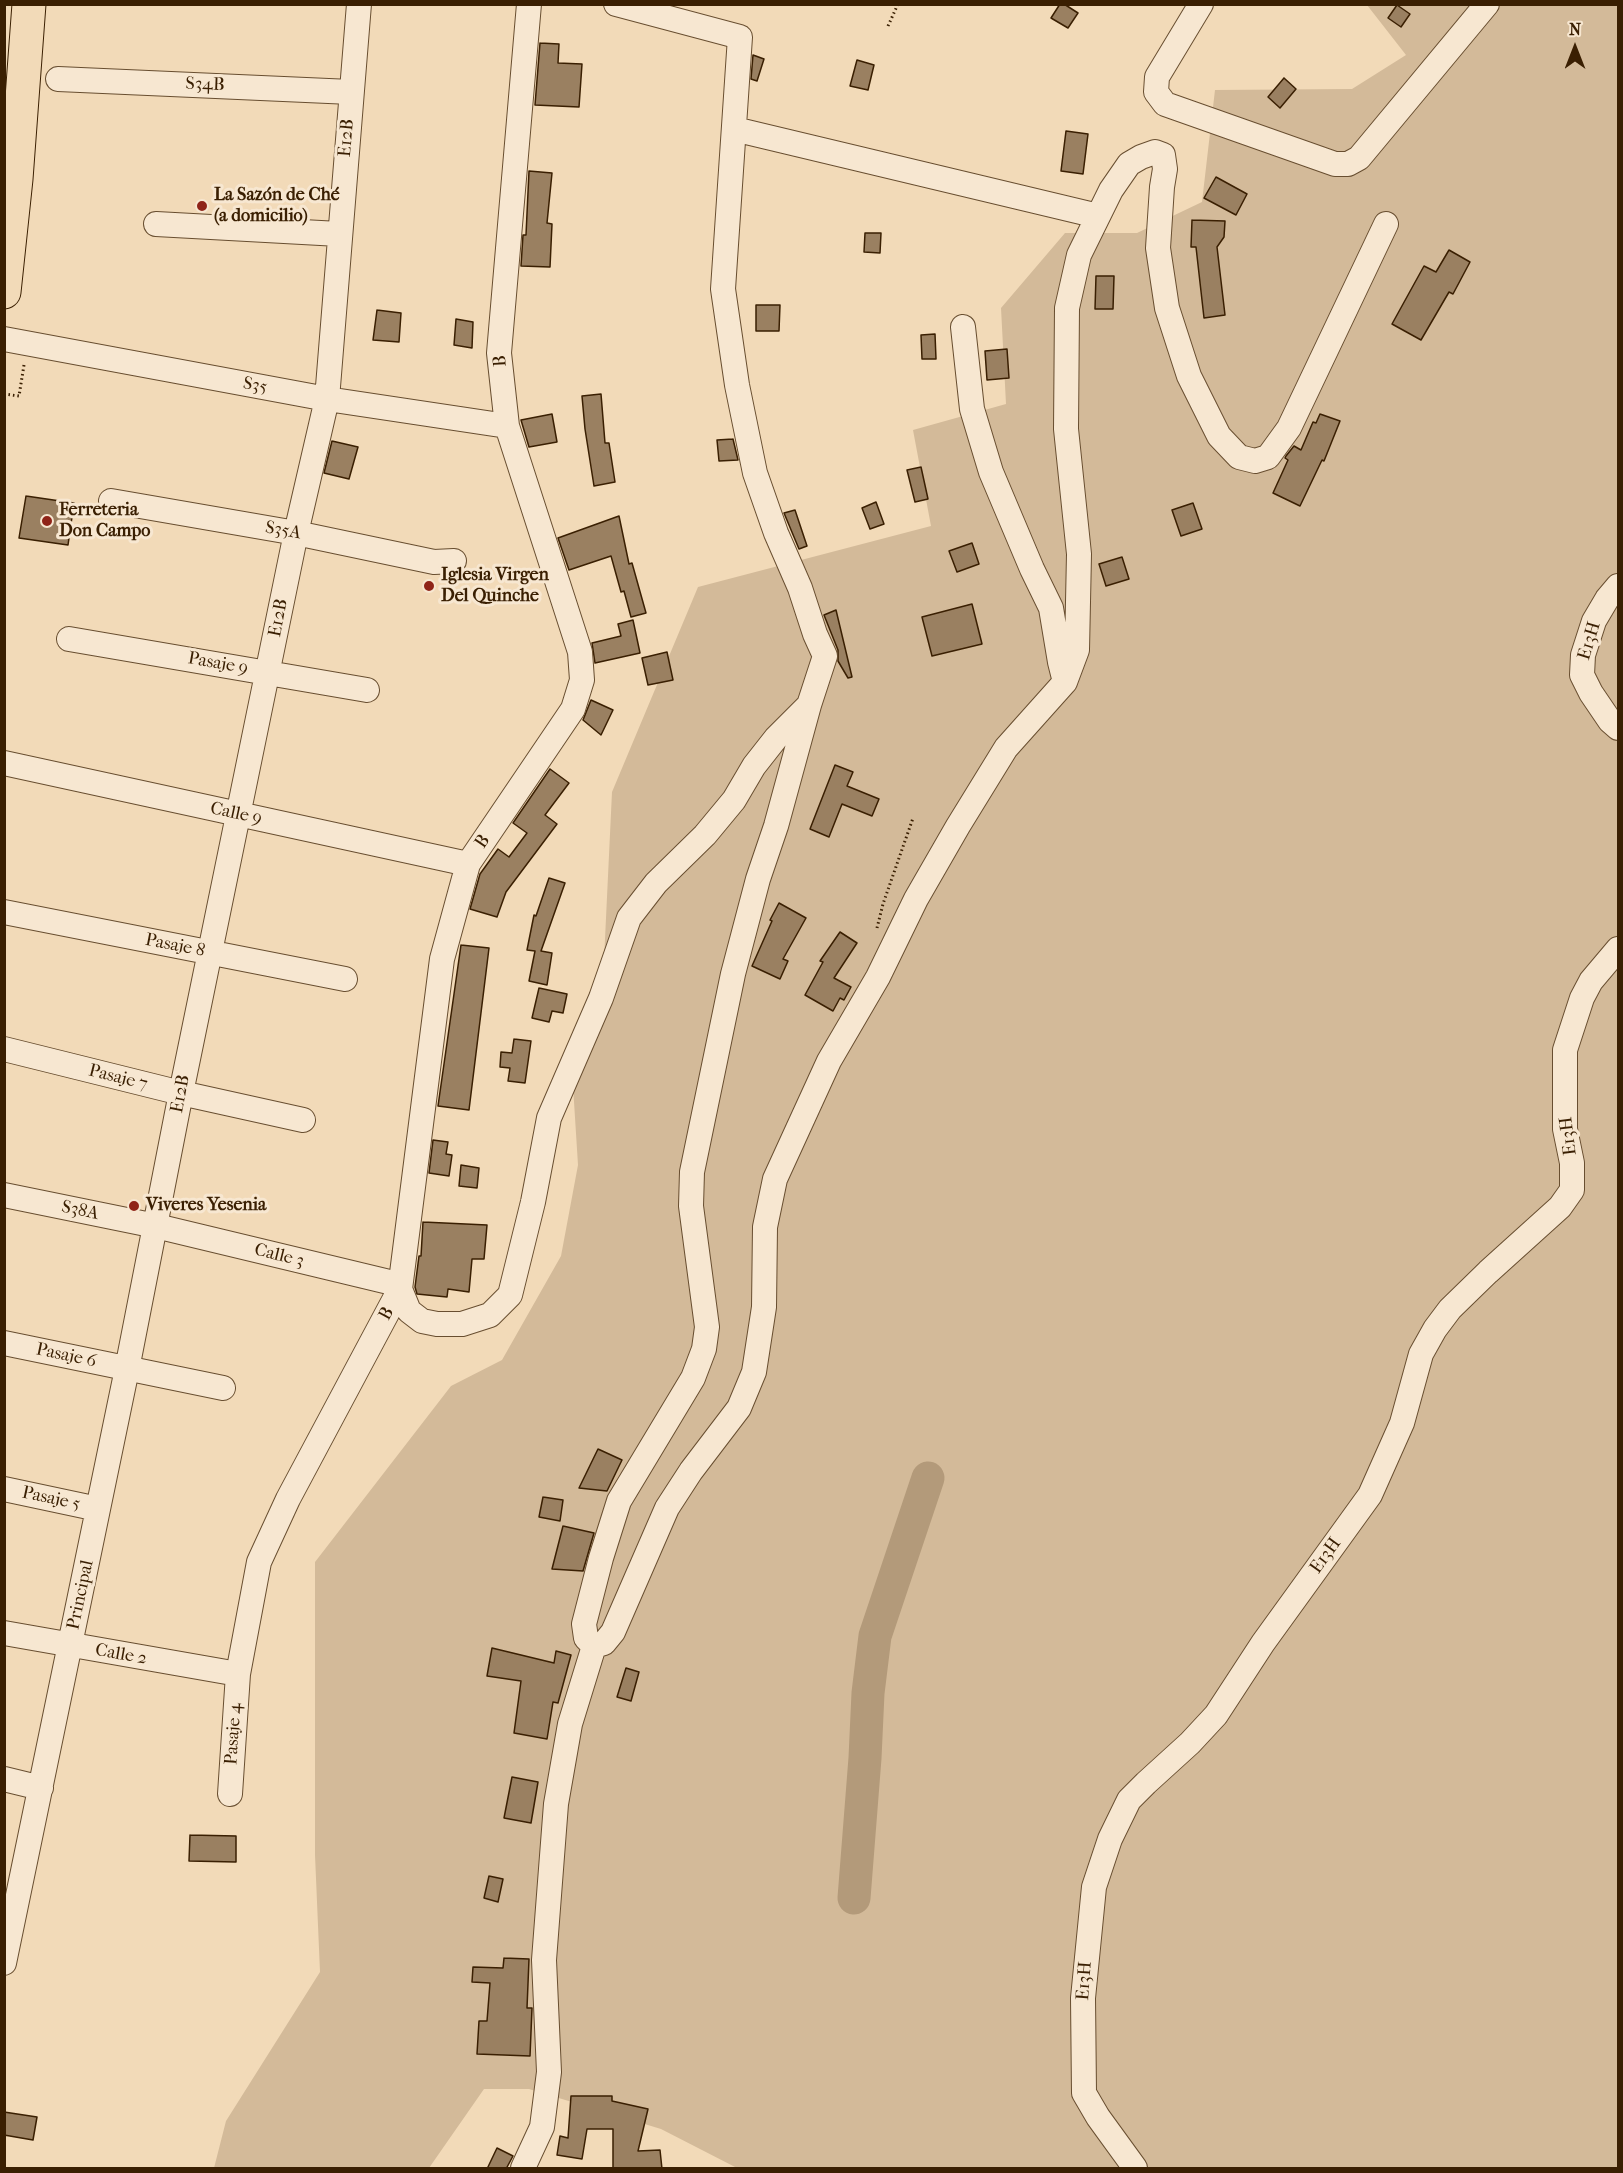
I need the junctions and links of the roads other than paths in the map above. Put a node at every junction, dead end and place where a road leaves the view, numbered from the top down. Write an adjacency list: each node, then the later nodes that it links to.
1 (29, 4): 14 (highway)
2 (359, 4): 8 (street, E12B)
3 (529, 4): 18 (street, B)
4 (616, 4): 9 (street)
5 (1201, 4): 6 (street)
6 (1487, 4)
7 (58, 79): 8 (street, S34B)
8 (351, 92): 13 (street, E12B)
9 (734, 129): 10 (street); 27 (street)
10 (1098, 216): 12 (street); 25 (street)
11 (156, 224): 13 (street)
12 (1386, 224)
13 (339, 234): 17 (street, E12B)
14 (4, 292)
15 (963, 327): 25 (street)
16 (4, 339): 17 (street, S35)
17 (327, 399): 18 (street, S35); 20 (street, E12B)
18 (507, 426): 31 (street, B)
19 (111, 501): 20 (street, S35A)
20 (296, 533): 21 (street, S35A); 24 (street, E12B)
21 (454, 561)
22 (1618, 586): 28 (street, E13H)
23 (69, 639): 24 (street, Pasaje 9)
24 (268, 673): 26 (street, Pasaje 9); 30 (street, E12B)
25 (1065, 682): 49 (street)
26 (367, 690)
27 (809, 705): 41 (street); 49 (street)
28 (1618, 728)
29 (4, 763): 30 (street, Calle 9)
30 (239, 815): 31 (street, Calle 9); 34 (street, E12B)
31 (468, 864): 41 (street, B)
32 (4, 912): 34 (street, Pasaje 8)
33 (1618, 949): 57 (street, E13H)
34 (212, 953): 35 (street, Pasaje 8); 37 (street, E12B)
35 (345, 979)
36 (4, 1049): 37 (street, Pasaje 7)
37 (181, 1093): 38 (street, Pasaje 7); 40 (street, E12B)
38 (303, 1120)
39 (4, 1195): 40 (street, S38A)
40 (156, 1227): 41 (street, Calle 3); 43 (street, Principal)
41 (400, 1289): 50 (street, B)
42 (4, 1343): 43 (street, Pasaje 6)
43 (127, 1369): 44 (street, Pasaje 6); 46 (street, Principal)
44 (223, 1388)
45 (4, 1490): 46 (street, Pasaje 5)
46 (98, 1509): 48 (street, Principal)
47 (4, 1634): 48 (street, Calle 2)
48 (70, 1646): 50 (street, Calle 2); 52 (street, Principal)
49 (594, 1646): 56 (street)
50 (238, 1674): 53 (street, Pasaje 4)
51 (4, 1779): 52 (street)
52 (41, 1788): 54 (street, Principal)
53 (230, 1794)
54 (9, 1921): 55 (street, Principal)
55 (4, 1963)
56 (523, 2169)
57 (1135, 2169)

